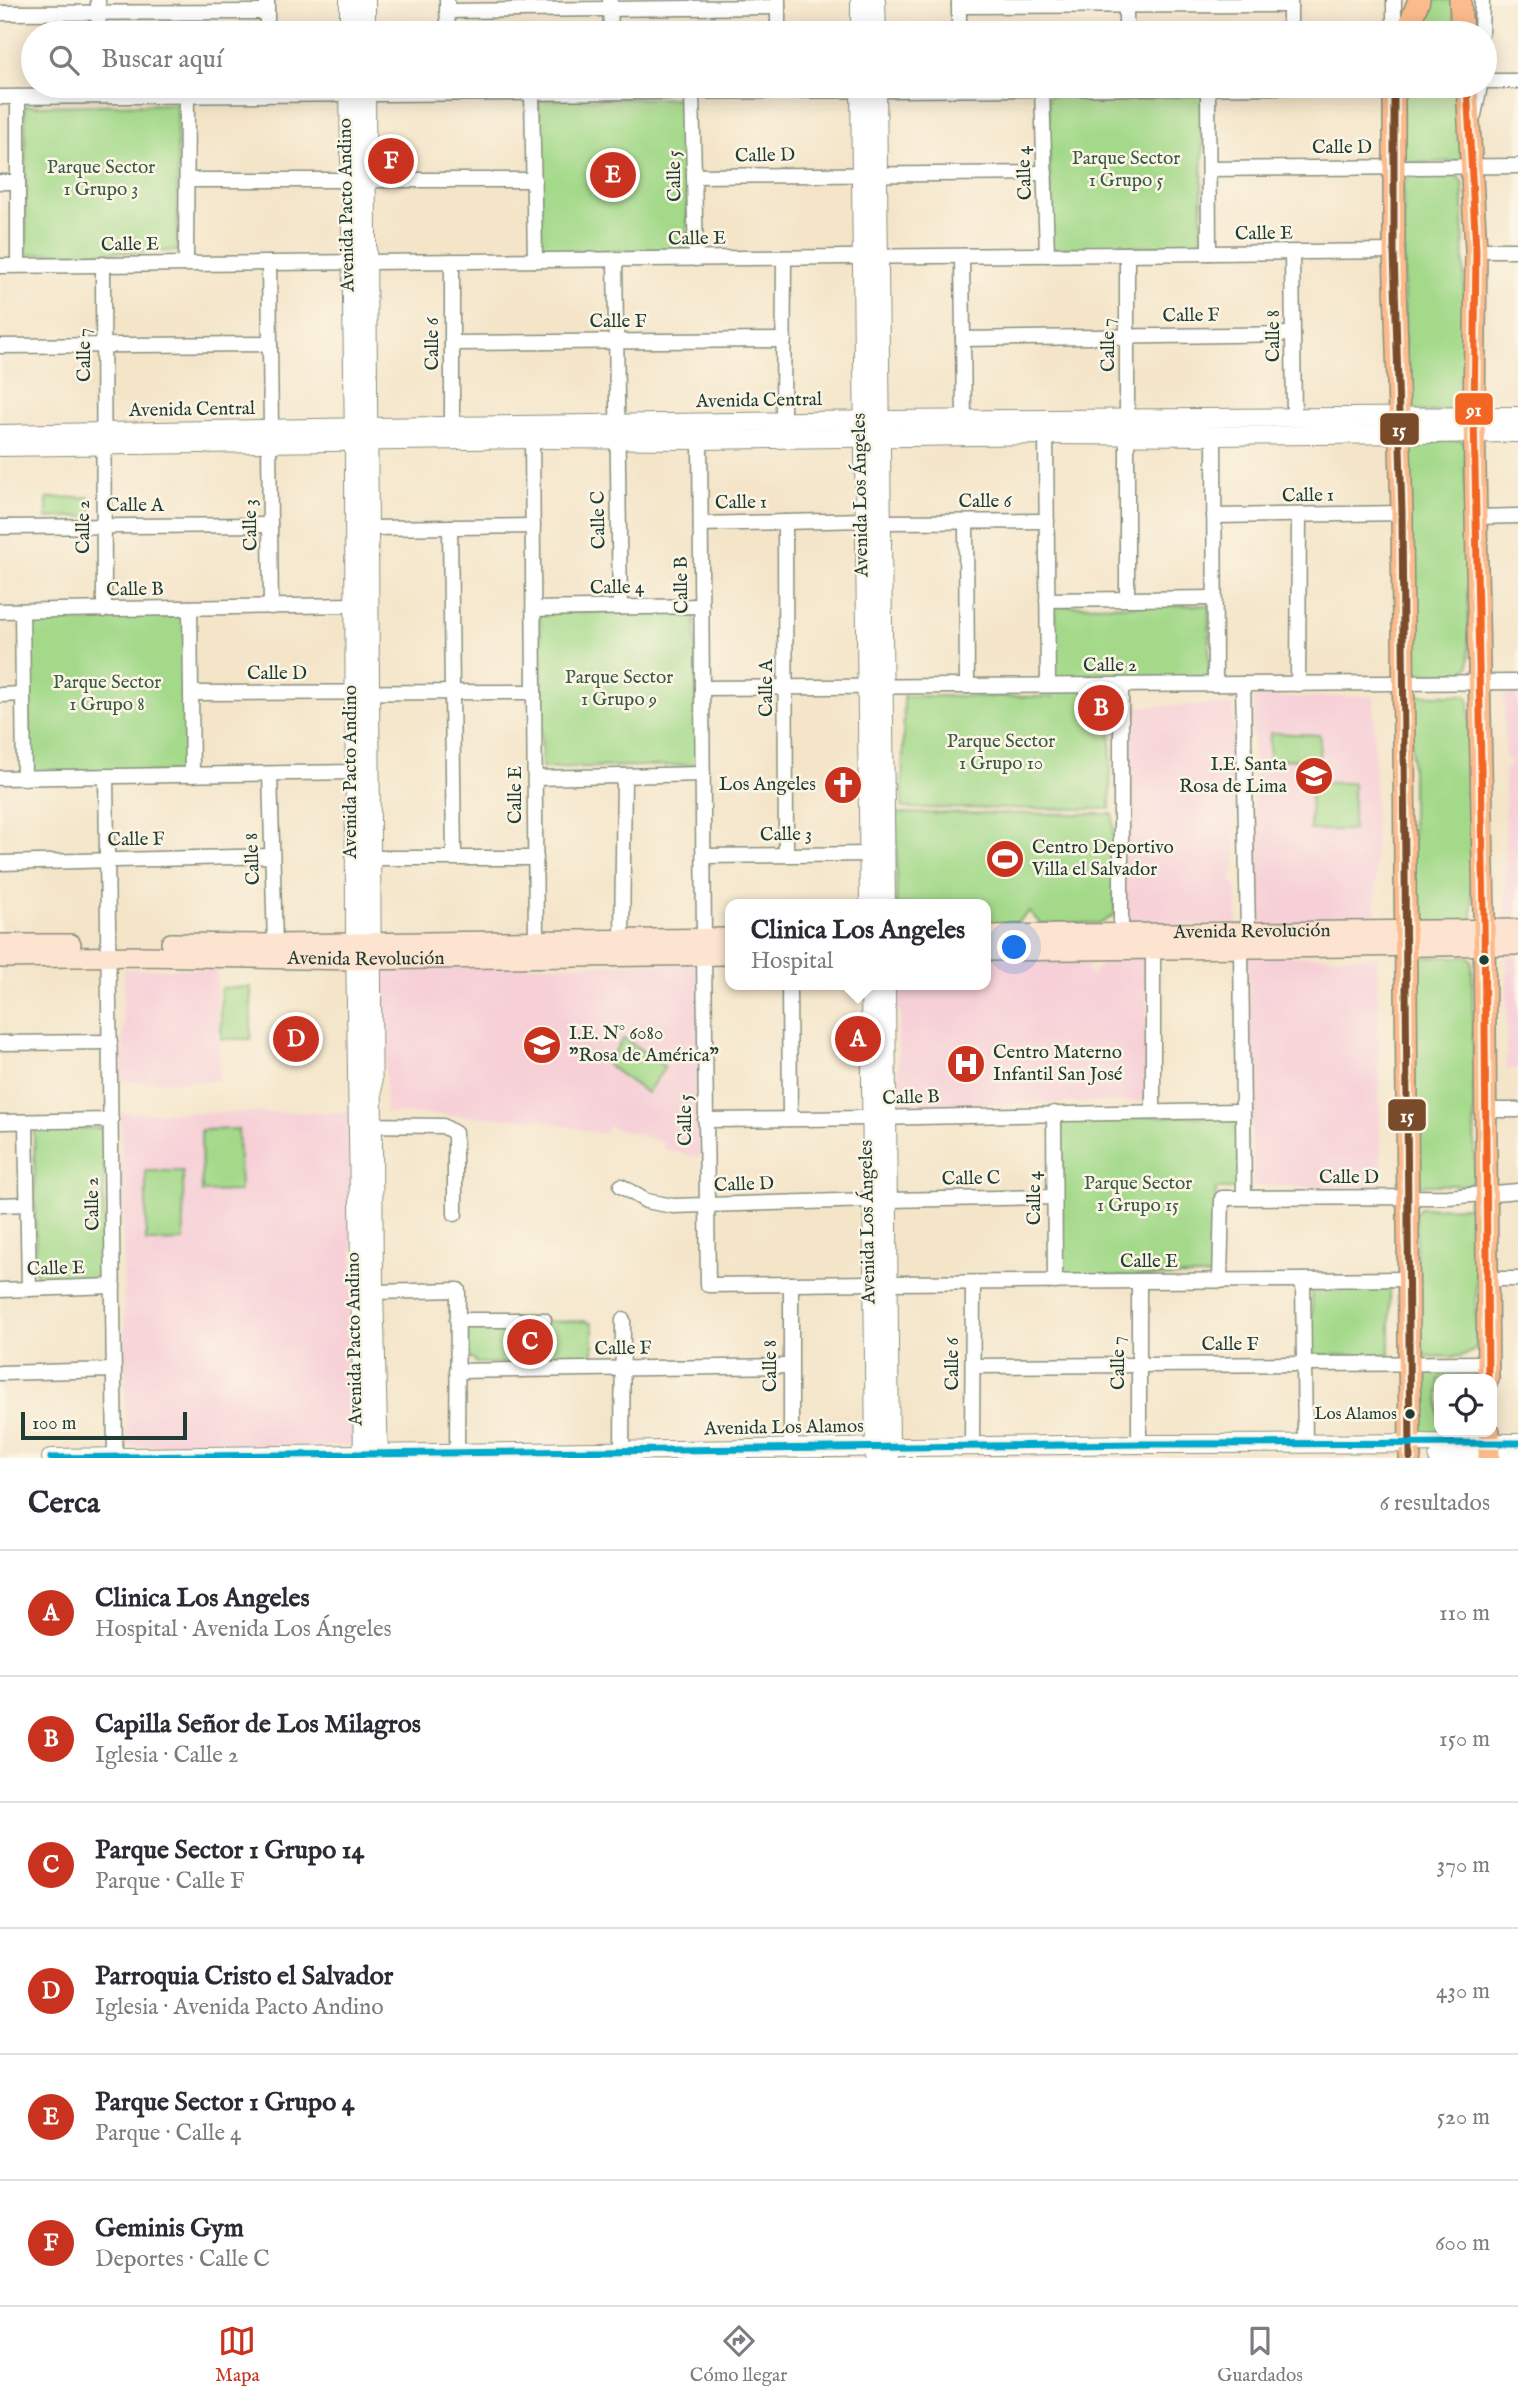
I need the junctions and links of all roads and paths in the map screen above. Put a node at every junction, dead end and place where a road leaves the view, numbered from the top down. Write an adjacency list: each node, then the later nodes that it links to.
1 (349, 0): 18 (street)
2 (366, 0): 19 (street)
3 (860, 0): 21 (street)
4 (876, 0): 22 (street)
5 (1394, 0): 26 (street)
6 (1419, 0): 27 (main road)
7 (1460, 0): 28 (main road)
8 (1482, 0): 29 (street)
9 (778, 3): 13 (street); 20 (street)
10 (959, 3): 11 (street); 23 (street)
11 (1126, 3): 12 (street); 24 (street)
12 (1290, 3): 25 (street)
13 (610, 4): 16 (street)
14 (98, 6): 15 (street); 17 (street)
15 (267, 6)
16 (447, 6)
17 (0, 13)
18 (349, 21)
19 (366, 21)
20 (778, 21)
21 (860, 21)
22 (877, 21)
23 (960, 21)
24 (1126, 21)
25 (1290, 21)
26 (1394, 21)
27 (1411, 21)
28 (1461, 21)
29 (1481, 21)
30 (1497, 81): 31 (street)
31 (1518, 81)
32 (0, 97): 33 (street)
33 (18, 97): 34 (street); 56 (street)
34 (21, 97)
35 (187, 98): 54 (street)
36 (358, 98): 53 (street, Avenida Pacto Andino)
37 (532, 98): 55 (street)
38 (692, 98): 52 (street, Calle 5)
39 (869, 98): 51 (street, Avenida Los Ángeles)
40 (1042, 98): 50 (street, Calle 4)
41 (1208, 98): 49 (street)
42 (1394, 98): 48 (main road)
43 (1468, 98): 45 (main road)
44 (1478, 98): 45 (street)
45 (1471, 135): 46 (main road)
46 (1472, 166): 47 (street, Calle D); 48 (street, Calle D); 58 (main road)
47 (1518, 166)
48 (1394, 167): 49 (street, Calle D); 60 (main road)
49 (1209, 169): 61 (street)
50 (1045, 173): 51 (street); 64 (street, Calle 4)
51 (870, 174): 52 (street, Calle D); 66 (street, Avenida Los Ángeles)
52 (694, 176): 69 (street, Calle 5)
53 (359, 179): 54 (street); 55 (street); 72 (street, Avenida Pacto Andino)
54 (187, 180): 75 (street)
55 (534, 180): 70 (street)
56 (18, 181): 57 (street); 76 (street)
57 (0, 182)
58 (1476, 250): 59 (street); 91 (main road)
59 (1518, 250)
60 (1394, 251): 62 (street, Calle E); 93 (main road)
61 (1209, 253): 62 (street, Calle E); 63 (street, Calle E)
62 (1292, 253): 78 (street, Calle 8)
63 (1127, 254): 64 (street, Calle E); 79 (street, Calle 7)
64 (1047, 255): 65 (street, Calle E)
65 (962, 256): 66 (street, Calle E); 80 (street)
66 (871, 257): 67 (street, Calle E); 95 (street, Avenida Los Ángeles)
67 (784, 258): 69 (street, Calle E); 81 (street)
68 (615, 259): 69 (street, Calle E); 70 (street, Calle E); 82 (street)
69 (696, 259)
70 (535, 260): 71 (street, Calle E)
71 (452, 261): 72 (street, Calle E); 83 (street, Calle 6)
72 (360, 262): 73 (street, Calle E); 99 (street, Avenida Pacto Andino)
73 (269, 263): 75 (street, Calle E); 84 (street)
74 (103, 264): 75 (street, Calle E); 76 (street, Calle E); 85 (street, Calle 7)
75 (186, 264)
76 (18, 265): 77 (street, Calle E)
77 (0, 266)
78 (1293, 334): 79 (street, Calle F); 88 (street, Calle 8)
79 (1128, 336): 80 (street, Calle F); 94 (street, Calle 7)
80 (963, 339): 89 (street)
81 (784, 340): 82 (street, Calle F); 90 (street)
82 (616, 342): 83 (street, Calle F); 96 (street)
83 (452, 343): 92 (street, Calle 6)
84 (270, 344): 85 (street); 101 (street)
85 (104, 345): 86 (street); 103 (street, Calle 7)
86 (0, 346)
87 (1518, 416): 91 (street, Avenida Central)
88 (1294, 418): 93 (street, Avenida Central); 94 (street, Avenida Central)
89 (964, 420): 94 (street, Avenida Central); 95 (street, Avenida Central)
90 (783, 422): 95 (street, Avenida Central); 96 (street, Avenida Central)
91 (1474, 425): 93 (street, Avenida Central); 97 (street, Avenida Central); 111 (main road)
92 (452, 426): 96 (street, Avenida Central); 99 (street, Avenida Central)
93 (1401, 426): 102 (street, Avenida Central); 107 (main road)
94 (1128, 427): 100 (street, Avenida Central); 102 (street, Avenida Central); 124 (street)
95 (873, 429): 100 (street, Avenida Central); 105 (street, Avenida Central); 112 (street, Avenida Los Ángeles)
96 (616, 432): 104 (street, Avenida Central); 105 (street, Avenida Central); 129 (street, Calle C)
97 (1518, 433)
98 (0, 434): 103 (street, Avenida Central)
99 (362, 434): 101 (street, Avenida Central); 104 (street, Avenida Central); 122 (street, Avenida Pacto Andino); 126 (street, Avenida Pacto Andino)
100 (1046, 435): 115 (street)
101 (270, 436): 103 (street, Avenida Central); 117 (street, Calle 3)
102 (1214, 436): 109 (street)
103 (104, 438): 106 (street, Avenida Central); 118 (street, Calle 2)
104 (533, 439): 119 (street, Calle E)
105 (700, 440): 116 (street, Calle B)
106 (0, 447)
107 (1402, 513): 108 (street, Calle 1); 140 (main road)
108 (1299, 515): 109 (street, Calle 1); 139 (street)
109 (1214, 516): 123 (street)
110 (1518, 516): 111 (street)
111 (1476, 517): 135 (main road)
112 (874, 521): 113 (street, Calle 1); 114 (street, Calle 6); 144 (street, Avenida Los Ángeles)
113 (785, 522): 116 (street, Calle 1); 146 (street, Calle A)
114 (966, 522): 115 (street, Calle 6); 141 (street)
115 (1047, 522): 125 (street)
116 (701, 524): 127 (street, Calle B)
117 (270, 525): 118 (street, Calle A); 128 (street, Calle 3)
118 (103, 526): 120 (street, Calle A); 132 (street, Calle 2)
119 (533, 526): 121 (street); 131 (street, Calle E)
120 (0, 527)
121 (450, 527): 122 (street); 148 (street)
122 (370, 528): 151 (street, Avenida Pacto Andino)
123 (1214, 598): 124 (street); 137 (street)
124 (1127, 599): 125 (street)
125 (1047, 600): 142 (street)
126 (354, 605): 128 (street, Calle B); 151 (street, Avenida Pacto Andino)
127 (702, 606): 129 (street, Calle 4); 145 (street, Calle B)
128 (271, 607): 130 (street, Calle B)
129 (620, 607): 131 (street, Calle 4)
130 (190, 608): 132 (street, Calle B); 150 (street)
131 (534, 609): 147 (street, Calle E)
132 (104, 610): 134 (street, Calle B)
133 (0, 611): 134 (street, Calle B)
134 (22, 611): 149 (street)
135 (1479, 682): 136 (street, Calle 2); 140 (street, Calle 2); 176 (main road)
136 (1518, 682)
137 (1214, 684): 138 (street, Calle 2); 143 (street, Calle 2)
138 (1242, 684): 139 (street, Calle 2); 180 (street)
139 (1298, 684): 140 (street, Calle 2)
140 (1403, 684): 177 (main road)
141 (967, 685): 142 (street, Calle 2); 144 (street, Calle 2)
142 (1048, 685): 143 (street, Calle 2)
143 (1121, 685): 174 (street)
144 (876, 687): 146 (street, Calle 2); 162 (street, Avenida Los Ángeles); 172 (street, Avenida Los Ángeles)
145 (702, 688): 146 (street, Calle 2); 155 (street, Calle B)
146 (786, 688): 163 (street, Calle A)
147 (534, 692): 148 (street); 161 (street, Calle E)
148 (452, 693): 151 (street); 166 (street)
149 (23, 694): 152 (street); 160 (street)
150 (191, 694): 151 (street, Calle D); 156 (street)
151 (363, 694): 153 (street, Avenida Pacto Andino); 167 (street, Avenida Pacto Andino)
152 (0, 695)
153 (354, 772): 154 (street); 188 (street, Avenida Pacto Andino)
154 (270, 774): 156 (street); 164 (street, Calle 8)
155 (703, 774): 158 (street); 165 (street, Calle B)
156 (191, 775): 157 (street)
157 (106, 776): 160 (street); 169 (street)
158 (624, 776): 161 (street); 178 (street)
159 (0, 778): 160 (street)
160 (24, 778)
161 (535, 778): 168 (street, Calle E)
162 (869, 854): 163 (street, Calle 3); 171 (street, Avenida Los Ángeles)
163 (786, 855): 165 (street, Calle 3)
164 (272, 856): 169 (street, Calle F); 183 (street, Calle 8)
165 (704, 856): 185 (street, Calle B)
166 (454, 857): 167 (street); 168 (street)
167 (372, 858): 188 (street, Avenida Pacto Andino)
168 (536, 859): 181 (street, Calle E)
169 (107, 860): 170 (street, Calle F); 187 (street)
170 (0, 863)
171 (869, 899)
172 (886, 899)
173 (1518, 929): 176 (main road, Avenida Revolución)
174 (1121, 933): 175 (main road, Avenida Revolución); 180 (main road, Avenida Revolución)
175 (991, 935)
176 (1485, 937): 177 (main road, Avenida Revolución); 184 (main road, Avenida Revolución); 197 (main road)
177 (1404, 938): 180 (main road, Avenida Revolución); 214 (main road)
178 (622, 940): 181 (main road, Avenida Revolución); 185 (main road, Avenida Revolución)
179 (725, 940): 185 (main road, Avenida Revolución)
180 (1245, 940): 186 (main road, Avenida Revolución); 199 (street)
181 (536, 941): 188 (main road, Avenida Revolución)
182 (0, 944): 187 (main road, Avenida Revolución)
183 (275, 944): 187 (main road, Avenida Revolución); 188 (main road, Avenida Revolución)
184 (1518, 945)
185 (704, 947): 188 (main road, Avenida Revolución); 190 (main road, Avenida Revolución); 205 (street, Calle 5)
186 (1153, 949): 189 (main road, Avenida Revolución); 200 (street)
187 (109, 950): 188 (main road, Avenida Revolución); 191 (main road, Avenida Revolución); 195 (street, Calle 2)
188 (364, 951): 208 (street, Avenida Pacto Andino)
189 (991, 951)
190 (725, 953)
191 (0, 958)
192 (789, 990): 203 (street)
193 (870, 990): 202 (street, Avenida Los Ángeles)
194 (886, 990): 202 (street, Avenida Los Ángeles)
195 (110, 1042): 196 (street); 204 (street, Calle 2)
196 (0, 1043)
197 (1486, 1110): 198 (street); 211 (main road)
198 (1518, 1110)
199 (1243, 1111): 200 (street, Calle B); 213 (street)
200 (1153, 1112): 201 (street, Calle B)
201 (1054, 1113): 202 (street, Calle B); 212 (street, Calle 4)
202 (880, 1118): 203 (street, Calle B); 215 (street, Avenida Los Ángeles)
203 (790, 1119): 205 (street, Calle B)
204 (111, 1120): 207 (street); 231 (street, Calle 2)
205 (705, 1120): 218 (street, Calle 5)
206 (0, 1122): 207 (street)
207 (26, 1122): 216 (street)
208 (365, 1125): 219 (street); 234 (street, Avenida Pacto Andino); 260 (street, Avenida Pacto Andino)
209 (621, 1186): 218 (street, Calle D)
210 (1518, 1192): 211 (street, Calle D)
211 (1487, 1195): 214 (street, Calle D); 221 (main road)
212 (1054, 1197): 215 (street, Calle C); 226 (street, Calle 4)
213 (1244, 1197): 214 (street, Calle D); 223 (street, Calle D)
214 (1407, 1197): 220 (main road)
215 (880, 1200): 218 (street, Calle D); 227 (street, Avenida Los Ángeles)
216 (27, 1204): 217 (street); 232 (street)
217 (0, 1205)
218 (706, 1205): 230 (street, Calle 5)
219 (455, 1214)
220 (1408, 1279): 224 (street, Calle E); 239 (main road)
221 (1487, 1279): 222 (street); 248 (main road)
222 (1518, 1279)
223 (1220, 1280): 224 (street, Calle E); 225 (street, Calle E)
224 (1303, 1280): 241 (street)
225 (1139, 1281): 226 (street, Calle E); 240 (street, Calle 7)
226 (1055, 1282): 228 (street, Calle E)
227 (882, 1283): 228 (street, Calle E); 229 (street, Calle E); 259 (street, Avenida Los Ángeles)
228 (973, 1283): 243 (street, Calle 6)
229 (791, 1284): 230 (street, Calle E); 242 (street, Calle 8)
230 (708, 1285)
231 (113, 1286): 232 (street, Calle E); 245 (street, Calle 2)
232 (29, 1289): 233 (street, Calle E)
233 (0, 1290)
234 (374, 1292): 235 (street); 260 (street, Avenida Pacto Andino)
235 (457, 1320): 236 (street); 247 (street)
236 (521, 1320): 237 (street); 246 (street)
237 (544, 1320)
238 (623, 1320): 244 (street)
239 (1409, 1363): 241 (street, Calle F); 248 (street, Calle F); 257 (main road)
240 (1139, 1364): 241 (street, Calle F); 243 (street, Calle F); 252 (street, Calle 7)
241 (1304, 1364): 250 (street)
242 (790, 1366): 244 (street, Calle F); 255 (street, Calle 8)
243 (972, 1366): 253 (street, Calle 6)
244 (623, 1368): 246 (street, Calle F); 256 (street)
245 (114, 1370): 249 (street); 261 (street, Calle 2)
246 (520, 1370): 247 (street, Calle F)
247 (457, 1371): 258 (street)
248 (1488, 1371)
249 (0, 1373)
250 (1304, 1443): 252 (street, Avenida Los Alamos); 257 (street, Avenida Los Alamos)
251 (1518, 1443): 254 (street, Avenida Los Alamos)
252 (1139, 1444): 253 (street, Avenida Los Alamos)
253 (972, 1446): 259 (street, Avenida Los Alamos)
254 (1489, 1448): 257 (street, Avenida Los Alamos); 262 (street, Avenida Los Alamos); 264 (street, Avenida Los Alamos)
255 (791, 1449): 256 (street, Avenida Los Alamos); 259 (street, Avenida Los Alamos)
256 (622, 1451): 258 (street, Avenida Los Alamos)
257 (1410, 1451)
258 (457, 1453): 260 (street, Avenida Los Alamos)
259 (883, 1453)
260 (371, 1456): 261 (street, Avenida Los Alamos)
261 (115, 1457): 263 (street, Avenida Los Alamos)
262 (1518, 1457)
263 (51, 1458)
264 (1438, 1458)

